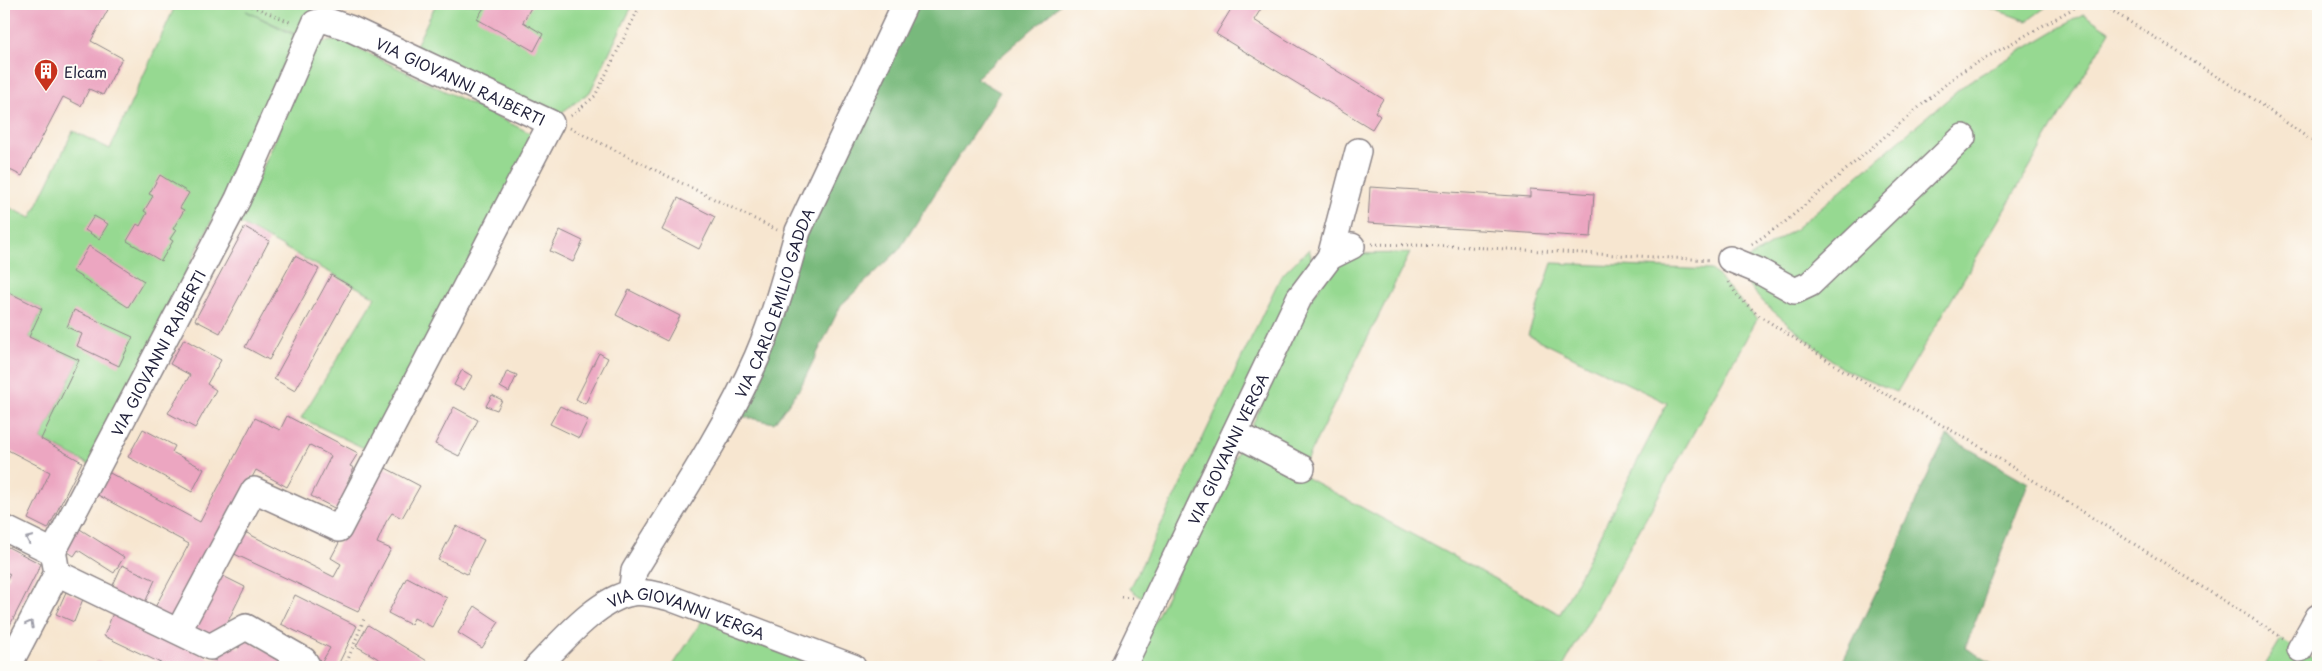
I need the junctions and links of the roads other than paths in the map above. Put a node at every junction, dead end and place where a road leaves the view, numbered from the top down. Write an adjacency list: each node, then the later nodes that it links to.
1 (905, 4): 11 (street, VIA CARLO EMILIO GADDA)
2 (1962, 137): 6 (street)
3 (1358, 151): 5 (street)
4 (1352, 246): 5 (street, VIA GIOVANNI VERGA)
5 (1330, 257): 7 (street, VIA GIOVANNI VERGA)
6 (1725, 260)
7 (1235, 433): 8 (street); 19 (street, VIA GIOVANNI VERGA)
8 (1302, 468)
9 (4, 528): 10 (street, one-way to 9)
10 (55, 562): 13 (street); 13 (street, VIA GIOVANNI RAIBERTI); 15 (street, VIA GIOVANNI RAIBERTI, one-way to 10)
11 (631, 593): 17 (street, VIA GIOVANNI VERGA); 18 (street, VIA GIOVANNI VERGA)
12 (2318, 618): 14 (street)
13 (179, 630): 16 (street)
14 (2300, 649)
15 (8, 667)
16 (308, 667)
17 (536, 667)
18 (853, 667)
19 (1123, 667)

